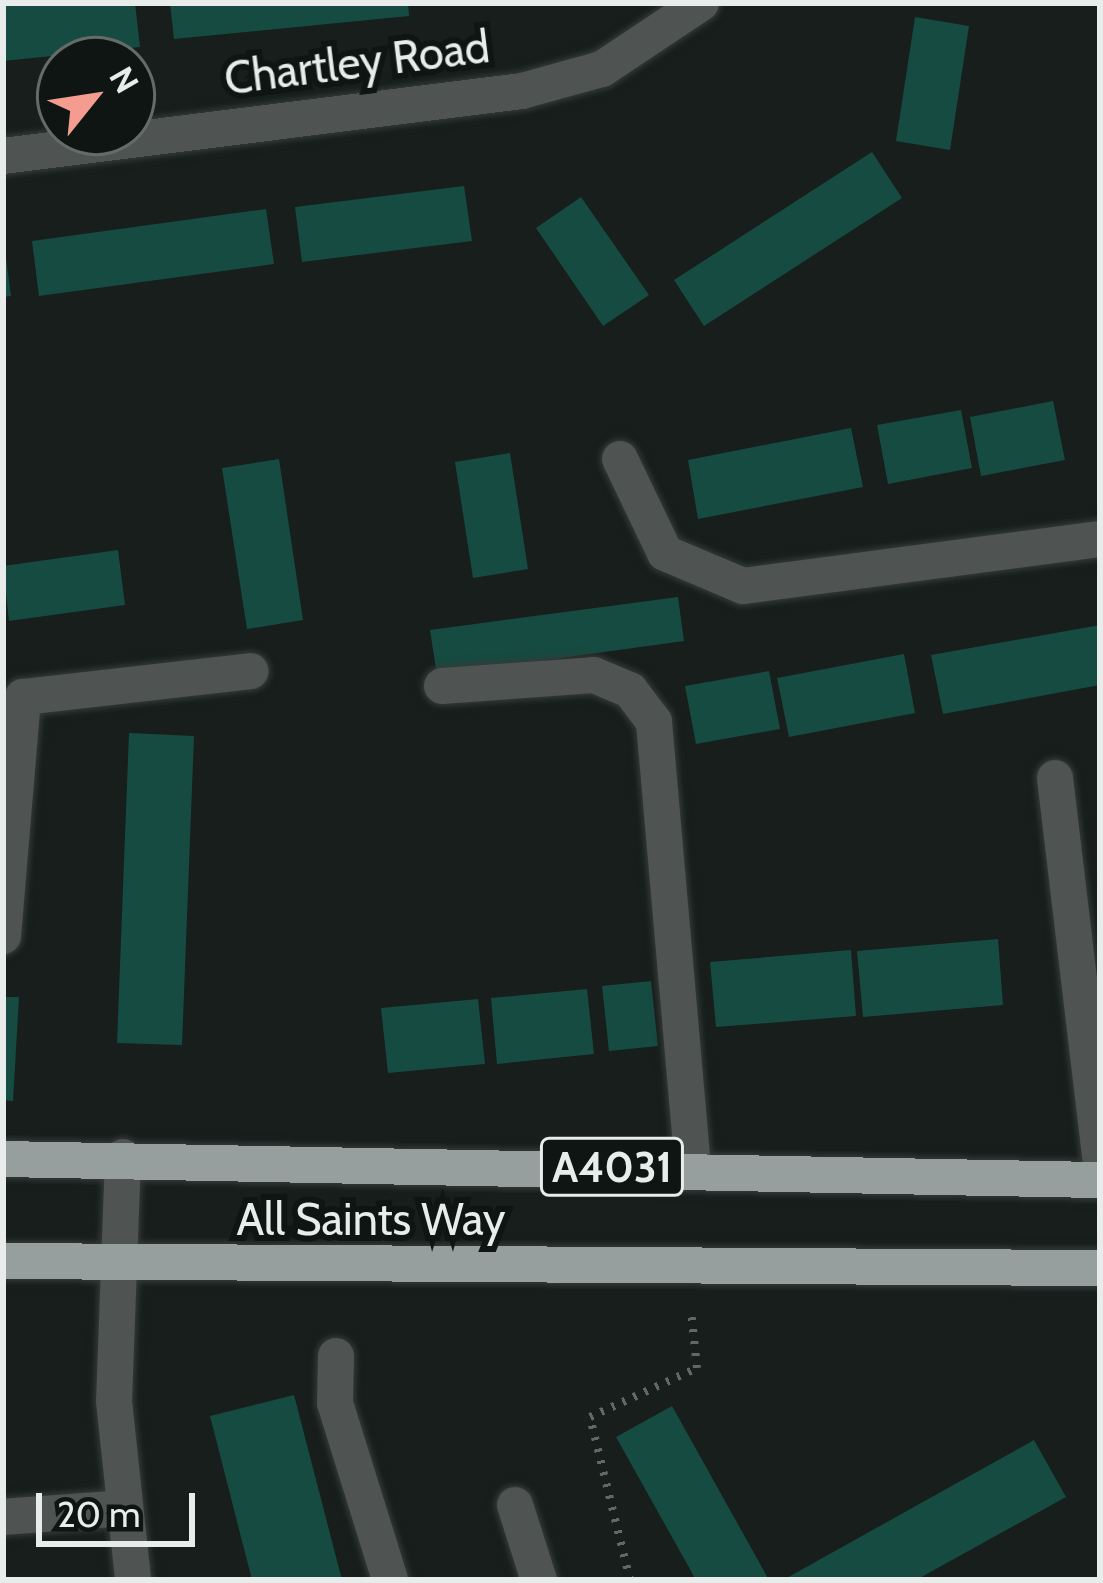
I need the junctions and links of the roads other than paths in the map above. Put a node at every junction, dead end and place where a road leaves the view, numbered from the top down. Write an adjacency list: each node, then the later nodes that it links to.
1 (701, 3): 2 (street, Chartley Road)
2 (3, 156)
3 (620, 459): 4 (street)
4 (1100, 539)
5 (250, 671): 8 (street)
6 (442, 686): 12 (street)
7 (1054, 778): 10 (street)
8 (3, 936)
9 (123, 1157): 11 (highway, All Saints Way / A4031); 12 (highway, All Saints Way / A4031); 16 (street)
10 (1100, 1158)
11 (3, 1159)
12 (694, 1169): 13 (highway, All Saints Way / A4031)
13 (1100, 1180)
14 (3, 1262): 16 (highway, All Saints Way / A4031)
15 (1100, 1268): 16 (highway, All Saints Way / A4031)
16 (118, 1269): 19 (street)
17 (336, 1356): 22 (street)
18 (515, 1505): 23 (street)
19 (125, 1508): 20 (street); 21 (street)
20 (3, 1517)
21 (133, 1580)
22 (390, 1580)
23 (538, 1580)

